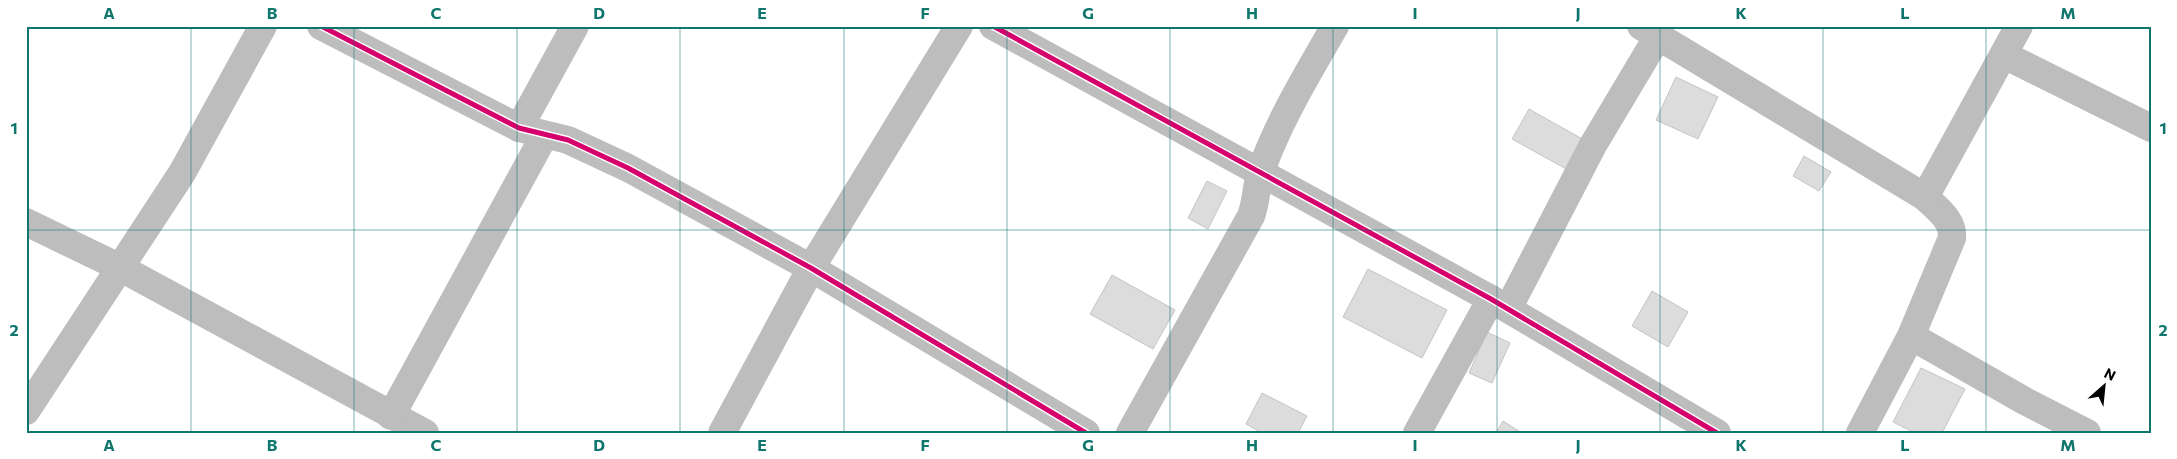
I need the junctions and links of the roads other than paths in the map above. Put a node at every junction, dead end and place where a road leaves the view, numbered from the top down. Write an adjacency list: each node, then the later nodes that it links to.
1 (263, 26): 15 (street)
2 (321, 26): 11 (street)
3 (575, 26): 11 (street)
4 (959, 26): 16 (street)
5 (993, 26): 12 (street)
6 (1335, 26): 12 (street)
7 (2019, 26): 9 (street)
8 (1650, 31): 13 (street); 17 (street)
9 (2004, 55): 10 (street); 13 (street)
10 (2151, 128)
11 (532, 132): 16 (street); 20 (street)
12 (1260, 173): 17 (street); 24 (street)
13 (1925, 197): 18 (street)
14 (26, 222): 15 (street)
15 (119, 267): 19 (street); 20 (street)
16 (811, 268): 22 (street); 23 (street)
17 (1499, 304): 25 (street); 26 (street)
18 (1911, 336): 27 (street); 28 (street)
19 (26, 410)
20 (391, 416): 21 (street)
21 (425, 433)
22 (722, 433)
23 (1086, 433)
24 (1130, 433)
25 (1417, 433)
26 (1717, 433)
27 (1860, 433)
28 (2087, 433)

